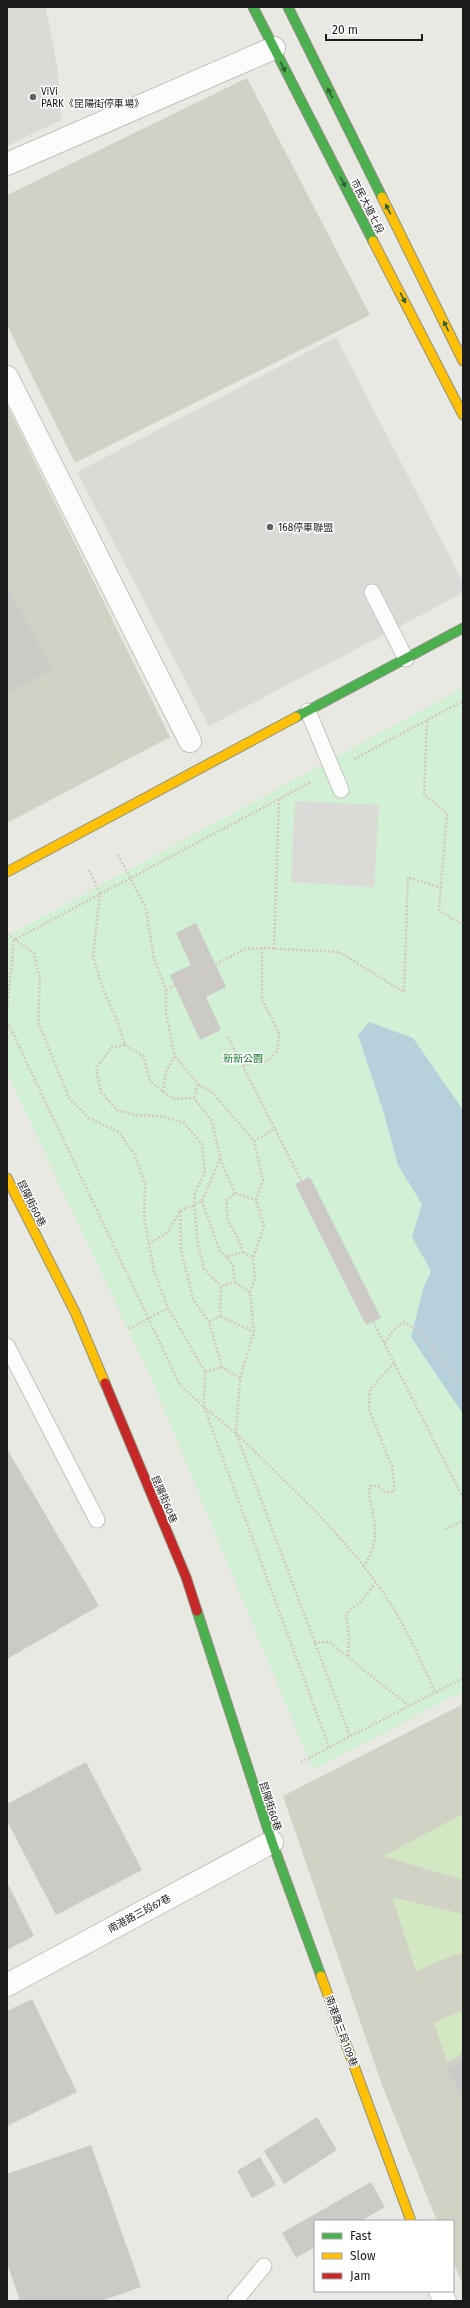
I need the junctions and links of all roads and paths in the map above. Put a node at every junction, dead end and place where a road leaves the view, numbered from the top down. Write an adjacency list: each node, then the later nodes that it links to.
1 (253, 7): 3 (street, 市民大道七段)
2 (288, 7): 5 (street, 市民大道七段, one-way to 2)
3 (274, 48): 4 (street); 7 (street, 市民大道七段, one-way to 7)
4 (7, 164)
5 (463, 360)
6 (7, 377): 14 (street)
7 (463, 415)
8 (372, 592): 10 (lane)
9 (463, 628): 10 (street)
10 (406, 659): 12 (street)
11 (463, 701): 13 (path)
12 (308, 711): 15 (lane); 20 (street)
13 (427, 720): 15 (path); 22 (path)
14 (190, 741)
15 (333, 771): 16 (lane); 17 (path)
16 (341, 790)
17 (278, 799): 21 (path); 28 (path)
18 (118, 855): 21 (path)
19 (89, 870): 23 (path)
20 (7, 872)
21 (130, 879): 23 (path); 29 (path)
22 (441, 888): 24 (path); 28 (path)
23 (100, 894): 26 (path); 33 (path)
24 (463, 925)
25 (7, 934): 26 (path)
26 (14, 940): 30 (path); 48 (path)
27 (262, 948): 28 (path); 29 (path); 35 (path)
28 (274, 949)
29 (166, 990): 34 (path)
30 (7, 1010)
31 (7, 1021): 57 (path)
32 (228, 1037): 35 (path)
33 (125, 1045): 37 (path); 46 (path)
34 (175, 1056): 36 (path); 37 (path)
35 (243, 1066): 39 (path)
36 (198, 1084): 38 (path); 40 (path)
37 (162, 1092): 38 (path)
38 (194, 1098): 41 (path)
39 (276, 1128): 40 (path); 61 (path)
40 (254, 1141): 44 (path)
41 (220, 1159): 43 (path); 45 (path)
42 (7, 1178): 86 (street, 昆陽街60巷)
43 (235, 1193): 44 (path); 49 (path)
44 (256, 1200): 51 (path)
45 (202, 1201): 46 (path); 50 (path)
46 (194, 1205): 47 (path); 53 (path)
47 (180, 1211): 48 (path); 58 (path)
48 (148, 1244): 55 (path)
49 (243, 1252): 50 (path); 51 (path)
50 (227, 1256): 52 (path)
51 (253, 1258): 54 (path)
52 (235, 1282): 53 (path); 54 (path)
53 (221, 1286): 56 (path)
54 (250, 1293): 60 (path)
55 (168, 1308): 57 (path); 65 (path)
56 (220, 1316): 58 (path); 60 (path)
57 (148, 1318): 59 (path); 68 (path)
58 (209, 1322): 64 (path)
59 (129, 1329)
60 (254, 1332): 66 (path)
61 (385, 1344): 63 (path); 67 (path)
62 (7, 1346): 73 (lane)
63 (395, 1362): 71 (path); 76 (path)
64 (222, 1366): 65 (path); 66 (path)
65 (205, 1372): 68 (path)
66 (240, 1378): 69 (path)
67 (463, 1381)
68 (204, 1407): 69 (path); 84 (path)
69 (236, 1433): 76 (path); 78 (path)
70 (463, 1484): 71 (path)
71 (458, 1487): 72 (path)
72 (463, 1498)
73 (97, 1520)
74 (463, 1521): 75 (path)
75 (445, 1529)
76 (363, 1567): 77 (path)
77 (375, 1583): 79 (path); 81 (path)
78 (314, 1643): 79 (path); 83 (path)
79 (348, 1656): 82 (path)
80 (463, 1678): 81 (path)
81 (435, 1692): 82 (path)
82 (409, 1706): 83 (path)
83 (350, 1736): 84 (path)
84 (329, 1747): 85 (path)
85 (300, 1762)
86 (272, 1842): 87 (street, 南港路三段67巷); 88 (street, 南港路三段109巷)
87 (7, 1985)
88 (411, 2220)
89 (264, 2266): 91 (lane)
90 (440, 2292): 92 (street)
91 (235, 2301)
92 (445, 2301)

